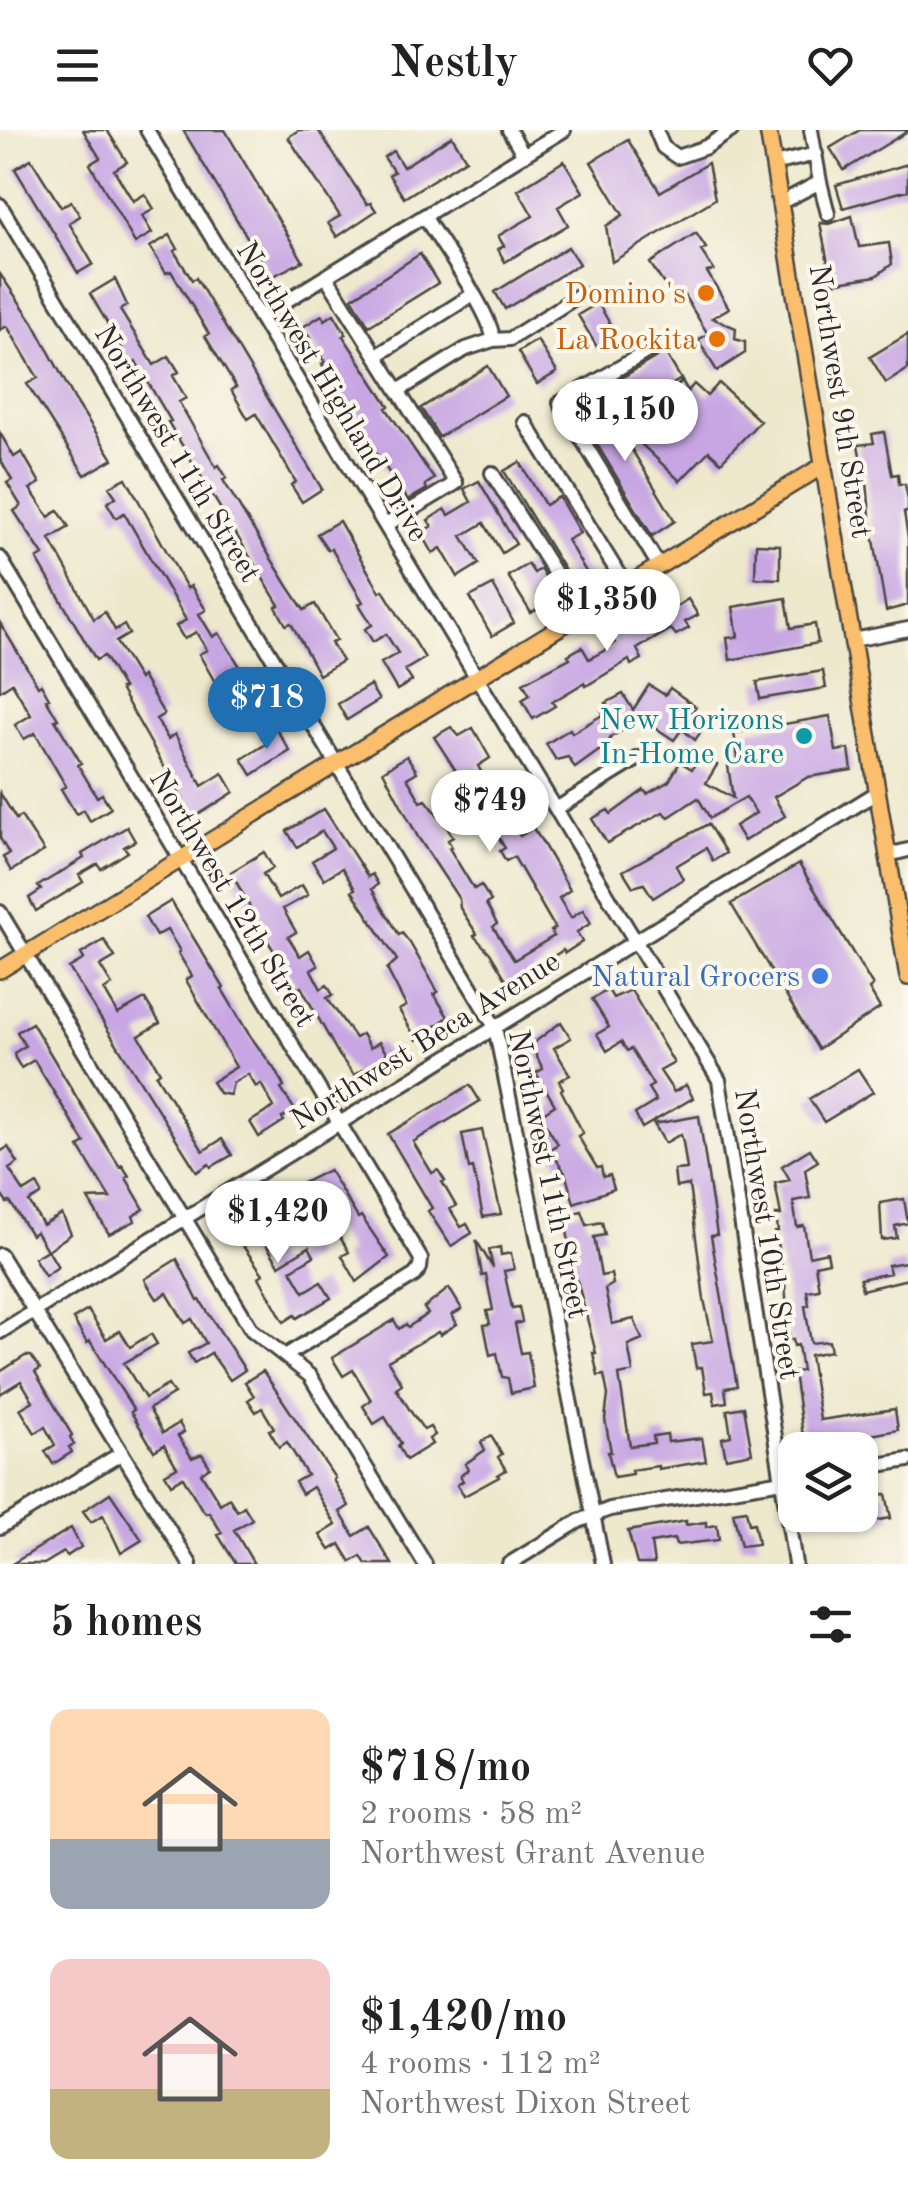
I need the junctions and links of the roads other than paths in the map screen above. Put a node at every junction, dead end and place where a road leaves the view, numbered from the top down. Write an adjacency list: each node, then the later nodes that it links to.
1 (147, 130): 19 (street, Northwest Highland Drive)
2 (509, 130): 9 (street)
3 (564, 130): 9 (street)
4 (656, 130): 5 (street)
5 (732, 130)
6 (768, 130): 10 (main road, Northwest 9th Street)
7 (811, 130): 8 (street)
8 (816, 154): 10 (street); 11 (street)
9 (524, 155): 15 (street)
10 (774, 164): 12 (main road, Northwest 9th Street)
11 (820, 182): 12 (street); 14 (street)
12 (780, 203): 25 (main road, Northwest 9th Street)
13 (0, 206): 36 (street, Northwest 11th Street)
14 (828, 214)
15 (424, 216): 16 (street); 18 (street)
16 (326, 276): 19 (street); 22 (street)
17 (581, 294): 20 (street)
18 (472, 295): 20 (street); 22 (street)
19 (260, 317): 27 (street, Northwest Highland Drive)
20 (492, 340): 23 (street)
21 (661, 343): 29 (street)
22 (376, 356): 23 (street)
23 (398, 391): 27 (street)
24 (525, 422): 30 (street)
25 (824, 465): 29 (main road); 33 (main road, Northwest 9th Street)
26 (492, 473): 31 (street)
27 (386, 526): 34 (street, Northwest Highland Drive)
28 (0, 558): 41 (street, Northwest 12th Street)
29 (659, 566): 30 (main road)
30 (626, 586): 31 (main road)
31 (580, 614): 34 (main road)
32 (908, 628): 33 (street)
33 (852, 640): 37 (main road, Northwest 9th Street)
34 (475, 678): 36 (main road); 38 (street, Northwest 10th Street)
35 (639, 758): 38 (street)
36 (335, 764): 41 (main road); 47 (street, Northwest 11th Street)
37 (878, 792): 40 (main road, Northwest 9th Street); 43 (street, Northwest Beca Avenue)
38 (556, 809): 43 (street, Northwest 10th Street)
39 (908, 850): 40 (street)
40 (888, 855): 46 (main road, Northwest 9th Street)
41 (181, 859): 44 (main road); 48 (street, Northwest 12th Street)
42 (0, 912): 44 (street)
43 (636, 940): 47 (street, Northwest Beca Avenue); 54 (street, Northwest 10th Street)
44 (25, 954): 45 (main road); 49 (street)
45 (0, 970)
46 (908, 977)
47 (495, 1027): 48 (street, Northwest Beca Avenue); 59 (street, Northwest 11th Street)
48 (339, 1123): 49 (street, Northwest Beca Avenue); 53 (street, Northwest 12th Street)
49 (184, 1218): 51 (street, Northwest Beca Avenue); 53 (street)
50 (0, 1255): 51 (street)
51 (35, 1312): 52 (street, Northwest Beca Avenue); 55 (street)
52 (0, 1332)
53 (285, 1356): 63 (street)
54 (780, 1432)
55 (122, 1453): 60 (street); 62 (street)
56 (908, 1460): 57 (street)
57 (878, 1465)
58 (778, 1482): 59 (street)
59 (593, 1516): 64 (street); 65 (street, Northwest 11th Street)
60 (0, 1527)
61 (792, 1532): 66 (street, Northwest 10th Street)
62 (190, 1564)
63 (424, 1564)
64 (509, 1564)
65 (603, 1564)
66 (795, 1564)

